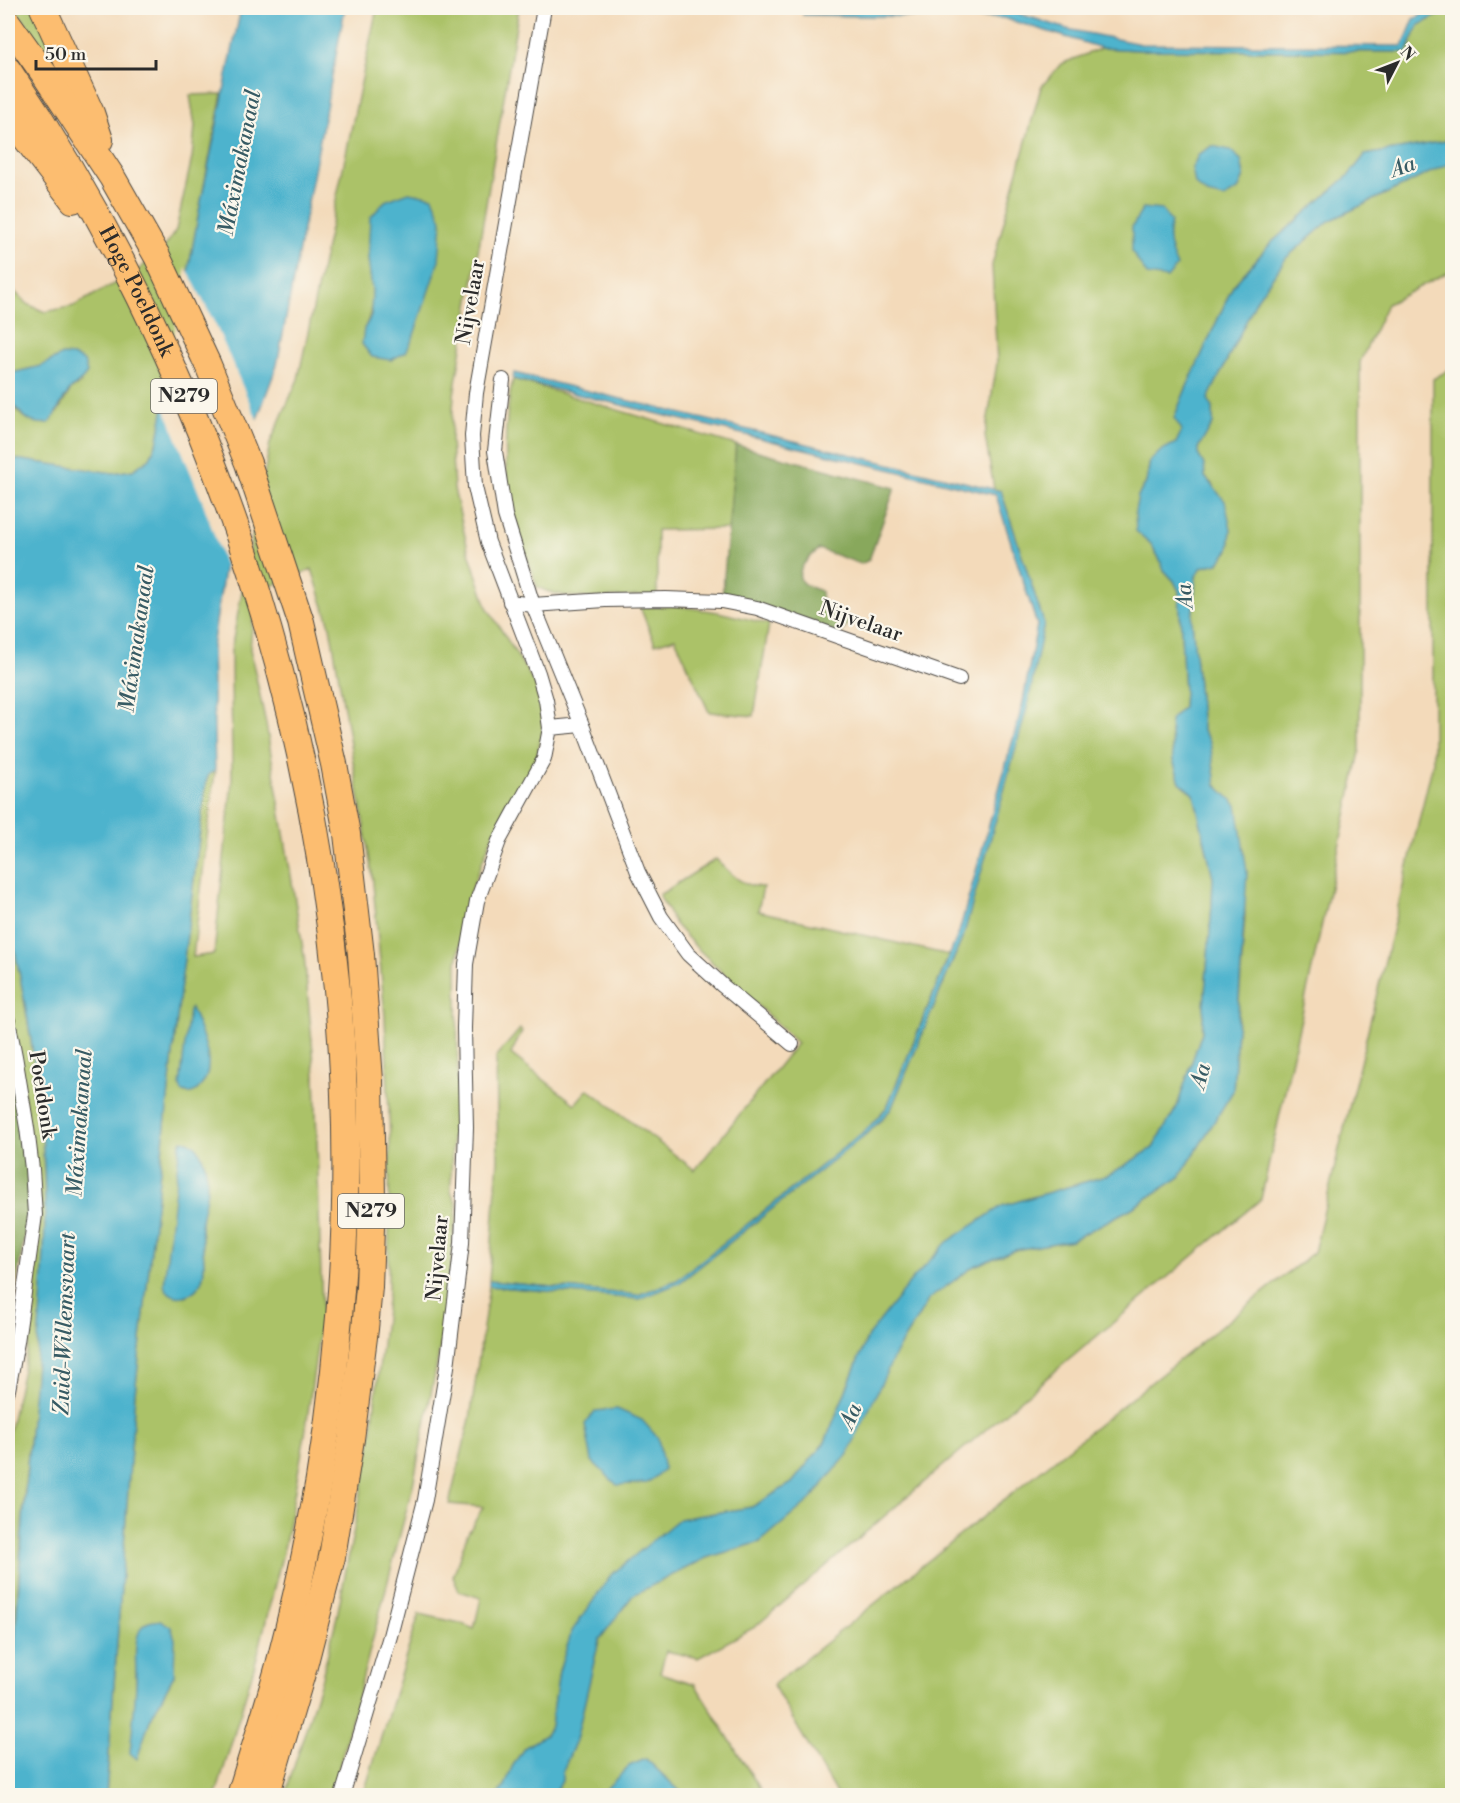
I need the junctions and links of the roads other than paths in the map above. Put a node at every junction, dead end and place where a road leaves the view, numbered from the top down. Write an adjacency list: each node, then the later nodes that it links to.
1 (44, 8): 6 (highway, N279)
2 (544, 8): 9 (street, Nijvelaar)
3 (8, 23): 6 (highway, Hoge Poeldonk / N279)
4 (8, 70): 7 (highway, Hoge Poeldonk / N279)
5 (8, 115): 7 (highway, N279)
6 (112, 177): 18 (highway, Hoge Poeldonk / N279)
7 (108, 233): 17 (highway, Hoge Poeldonk / N279)
8 (503, 380): 10 (street)
9 (510, 602): 10 (street, Nijvelaar); 13 (street, Nijvelaar)
10 (533, 605): 11 (street, Nijvelaar); 12 (street)
11 (959, 680)
12 (582, 725): 13 (street); 15 (street)
13 (550, 728): 19 (street, Nijvelaar)
14 (8, 1020): 16 (street, Poeldonk)
15 (792, 1044)
16 (8, 1390)
17 (240, 1796)
18 (266, 1796)
19 (342, 1796)

